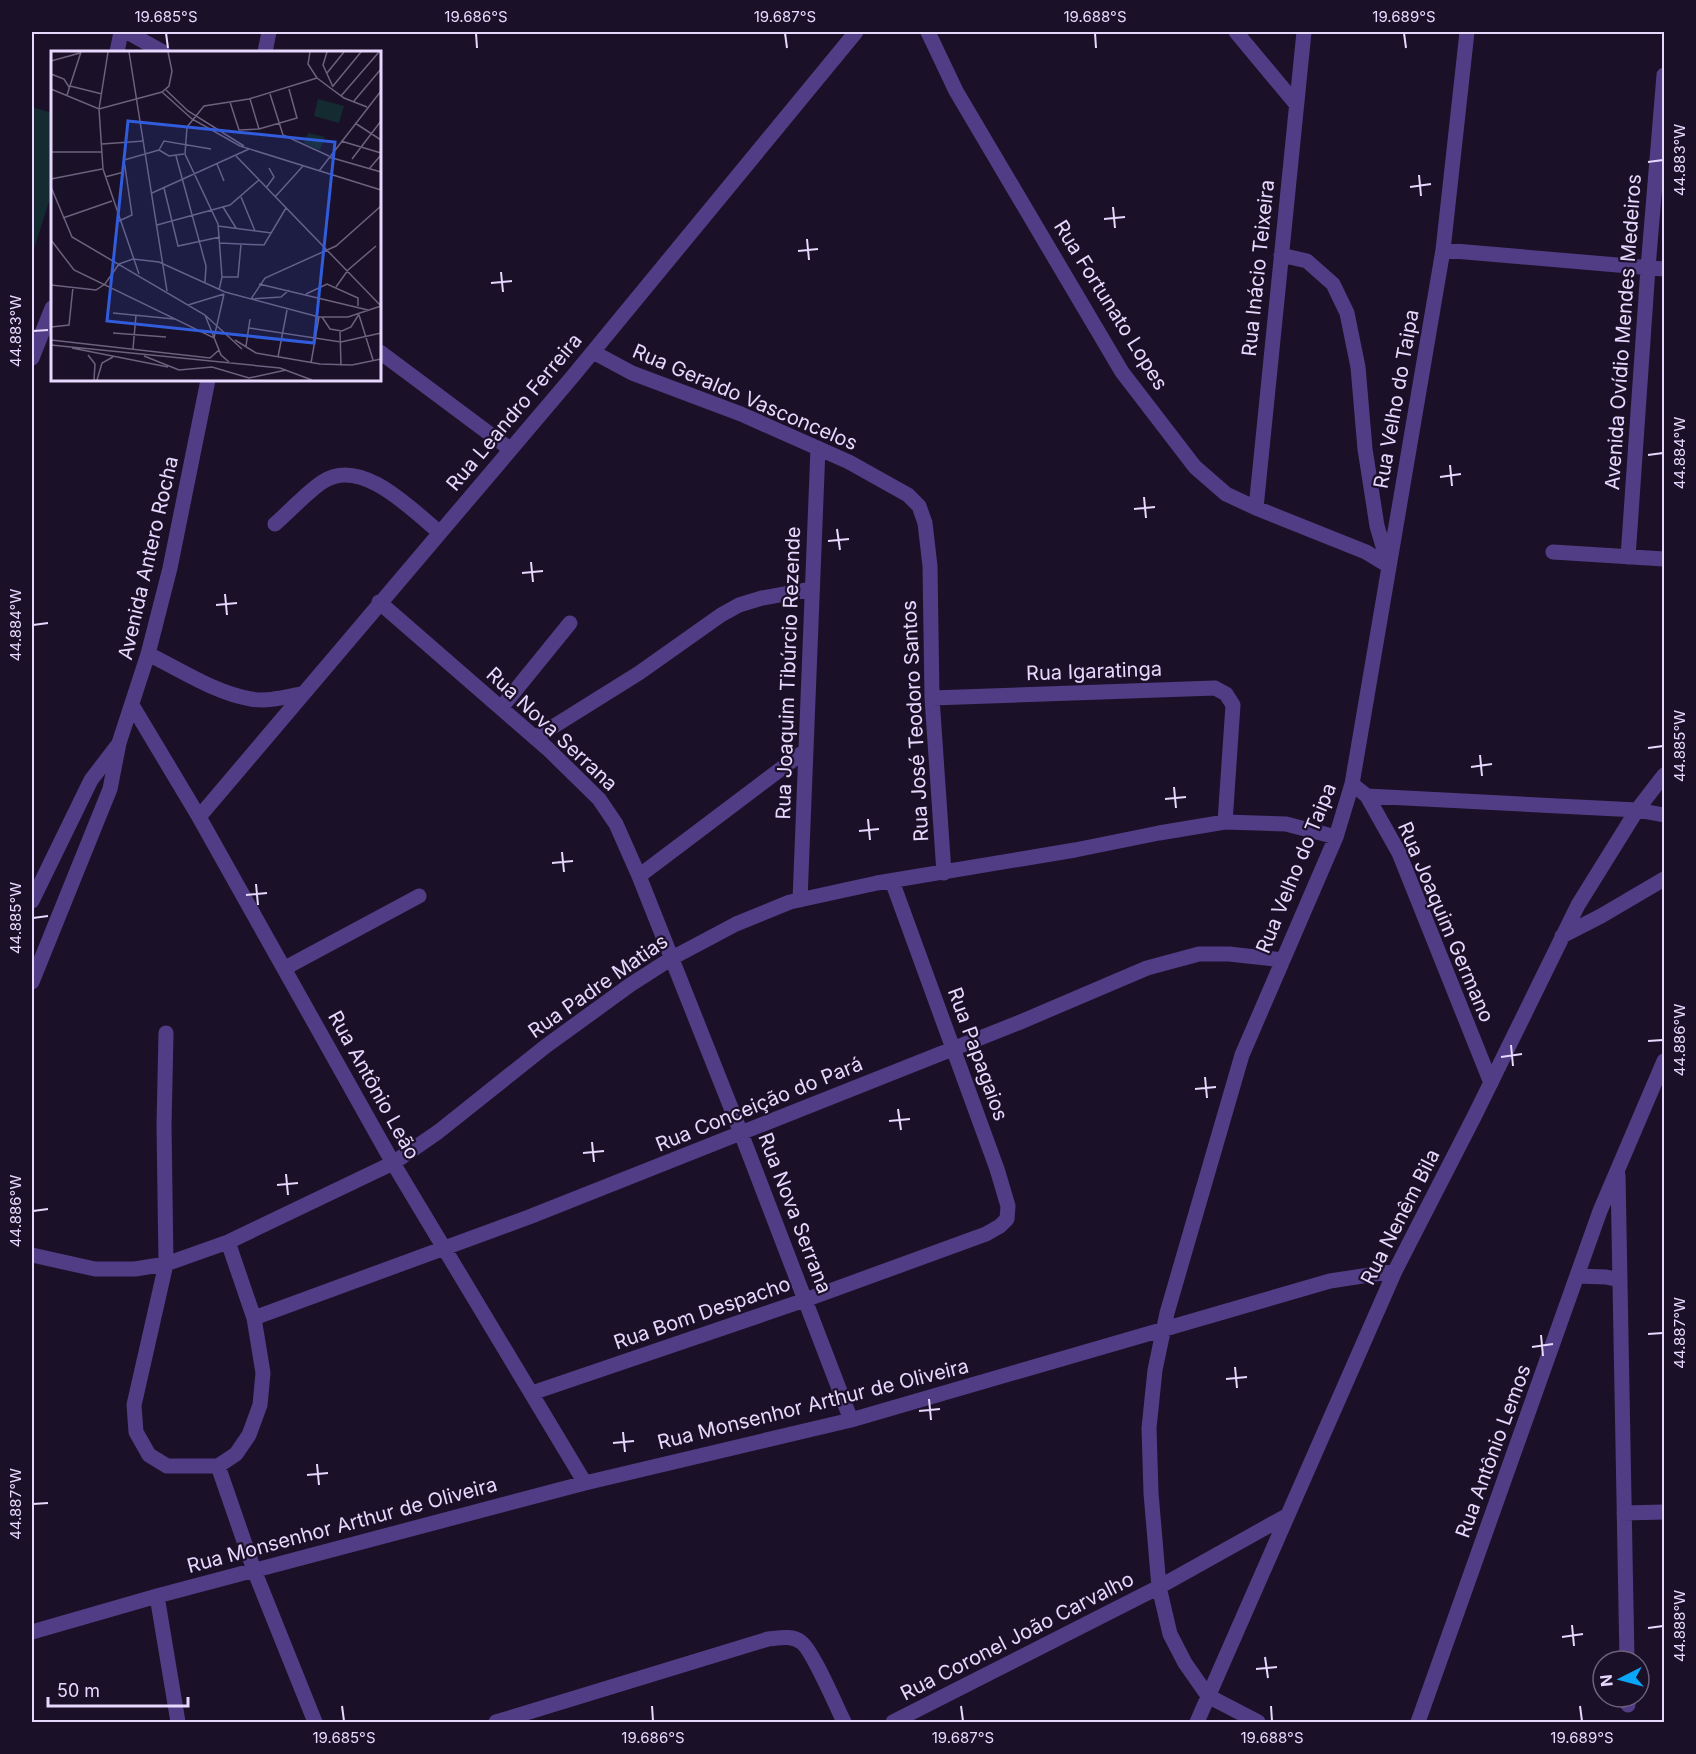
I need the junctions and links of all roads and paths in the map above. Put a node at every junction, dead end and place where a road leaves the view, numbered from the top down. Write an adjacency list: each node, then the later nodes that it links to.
1 (126, 32): 8 (street); 9 (street)
2 (269, 32): 10 (street)
3 (856, 32): 18 (street, Rua Leandro Ferreira)
4 (928, 32): 24 (street, Rua Fortunato Lopes)
5 (1236, 32): 12 (street)
6 (1304, 32): 12 (street, Rua Inácio Teixeira)
7 (1467, 32): 13 (street, Rua Velho do Taipa)
8 (117, 51)
9 (161, 51)
10 (265, 51)
11 (1665, 75): 15 (street, Avenida Ovídio Mendes Medeiros)
12 (1296, 104): 14 (street, Rua Inácio Teixeira)
13 (1443, 250): 15 (street); 31 (street, Rua Velho do Taipa)
14 (1281, 255): 24 (street, Rua Inácio Teixeira); 31 (street)
15 (1647, 268): 16 (street); 28 (street, Avenida Ovídio Mendes Medeiros)
16 (1665, 269)
17 (51, 310): 20 (street)
18 (593, 352): 22 (street, Rua Geraldo Vasconcelos); 23 (street, Rua Leandro Ferreira)
19 (381, 353): 23 (street)
20 (32, 358)
21 (208, 381): 35 (street, Avenida Antero Rocha)
22 (818, 448): 30 (street, Rua Geraldo Vasconcelos); 32 (street, Rua Joaquim Tibúrcio Rezende)
23 (510, 449): 26 (street, Rua Leandro Ferreira)
24 (1256, 508): 31 (street, Rua Fortunato Lopes)
25 (275, 524): 26 (street)
26 (439, 532): 33 (street, Rua Leandro Ferreira)
27 (1553, 552): 28 (street)
28 (1628, 557): 29 (street)
29 (1665, 559)
30 (930, 566): 37 (street, Rua José Teodoro Santos)
31 (1389, 566): 44 (street, Rua Velho do Taipa)
32 (812, 589): 40 (street); 42 (street, Rua Joaquim Tibúrcio Rezende)
33 (380, 602): 36 (street, Rua Leandro Ferreira); 39 (street, Rua Nova Serrana)
34 (570, 623): 39 (street)
35 (148, 654): 36 (street); 38 (street, Avenida Antero Rocha)
36 (302, 694): 48 (street, Rua Leandro Ferreira)
37 (933, 698): 49 (street, Rua Igaratinga); 51 (street, Rua José Teodoro Santos)
38 (132, 705): 41 (street, Avenida Antero Rocha); 48 (street, Rua Antônio Leão)
39 (501, 708): 40 (street, Rua Nova Serrana)
40 (535, 738): 52 (street, Rua Nova Serrana)
41 (118, 743): 57 (street, Avenida Antero Rocha); 62 (street, Avenida Antero Rocha)
42 (806, 750): 52 (street); 56 (street, Rua Joaquim Tibúrcio Rezende)
43 (1665, 775): 46 (street, Rua Nenêm Bila)
44 (1352, 784): 45 (street, Rua Joaquim Germano); 50 (street, Rua Velho do Taipa)
45 (1367, 796): 46 (street); 66 (street, Rua Joaquim Germano)
46 (1637, 810): 47 (street); 58 (street, Rua Nenêm Bila)
47 (1665, 815)
48 (199, 817): 61 (street, Rua Antônio Leão)
49 (1225, 822): 50 (street, Rua Padre Matias); 51 (street, Rua Padre Matias)
50 (1336, 837): 60 (street, Rua Velho do Taipa)
51 (944, 873): 54 (street, Rua Padre Matias)
52 (639, 876): 59 (street, Rua Nova Serrana)
53 (1665, 879): 58 (street)
54 (892, 881): 56 (street, Rua Padre Matias); 64 (street, Rua Papagaios)
55 (419, 896): 61 (street)
56 (800, 900): 59 (street, Rua Padre Matias)
57 (32, 901)
58 (1562, 936): 66 (street, Rua Nenêm Bila)
59 (672, 958): 67 (street, Rua Nova Serrana); 68 (street, Rua Padre Matias)
60 (1282, 960): 64 (street, Rua Conceição do Pará); 80 (street, Rua Velho do Taipa)
61 (285, 968): 68 (street, Rua Antônio Leão)
62 (32, 982)
63 (166, 1033): 74 (street)
64 (953, 1049): 67 (street, Rua Conceição do Pará); 70 (street, Rua Papagaios)
65 (1665, 1061): 69 (street, Rua Antônio Lemos)
66 (1491, 1083): 75 (street, Rua Nenêm Bila)
67 (741, 1133): 72 (street, Rua Conceição do Pará); 78 (street, Rua Nova Serrana)
68 (393, 1163): 71 (street, Rua Padre Matias); 72 (street, Rua Antônio Leão)
69 (1618, 1170): 76 (street, Rua Antônio Lemos); 77 (street)
70 (986, 1234): 78 (street, Rua Bom Despacho)
71 (228, 1242): 74 (street, Rua Padre Matias); 79 (street)
72 (445, 1248): 79 (street, Rua Conceição do Pará); 81 (street, Rua Antônio Leão)
73 (32, 1255): 74 (street, Rua Padre Matias)
74 (166, 1264): 83 (street)
75 (1395, 1271): 80 (street, Rua Monsenhor Arthur de Oliveira); 87 (street, Rua Nenêm Bila)
76 (1577, 1275): 77 (street); 101 (street, Rua Antônio Lemos)
77 (1620, 1280): 86 (street)
78 (805, 1300): 81 (street, Rua Bom Despacho); 82 (street, Rua Nova Serrana)
79 (254, 1318): 83 (street)
80 (1163, 1329): 82 (street, Rua Monsenhor Arthur de Oliveira); 89 (street, Rua Velho do Taipa)
81 (532, 1393): 84 (street, Rua Antônio Leão)
82 (851, 1420): 84 (street, Rua Monsenhor Arthur de Oliveira)
83 (218, 1466): 88 (street)
84 (585, 1483): 88 (street, Rua Monsenhor Arthur de Oliveira)
85 (1665, 1512): 86 (street)
86 (1624, 1513): 92 (street)
87 (1288, 1515): 89 (street, Rua Coronel João Carvalho); 93 (street, Rua Nenêm Bila)
88 (254, 1570): 90 (street, Rua Monsenhor Arthur de Oliveira); 95 (street)
89 (1159, 1587): 93 (street, Rua Velho do Taipa); 98 (street, Rua Coronel João Carvalho)
90 (157, 1596): 91 (street, Rua Monsenhor Arthur de Oliveira); 94 (street)
91 (32, 1632)
92 (1627, 1649)
93 (1208, 1696): 99 (street, Rua Nenêm Bila); 100 (street)
94 (178, 1722)
95 (315, 1722)
96 (496, 1722): 97 (street)
97 (844, 1722)
98 (893, 1722)
99 (1197, 1722)
100 (1258, 1722)
101 (1418, 1722)

